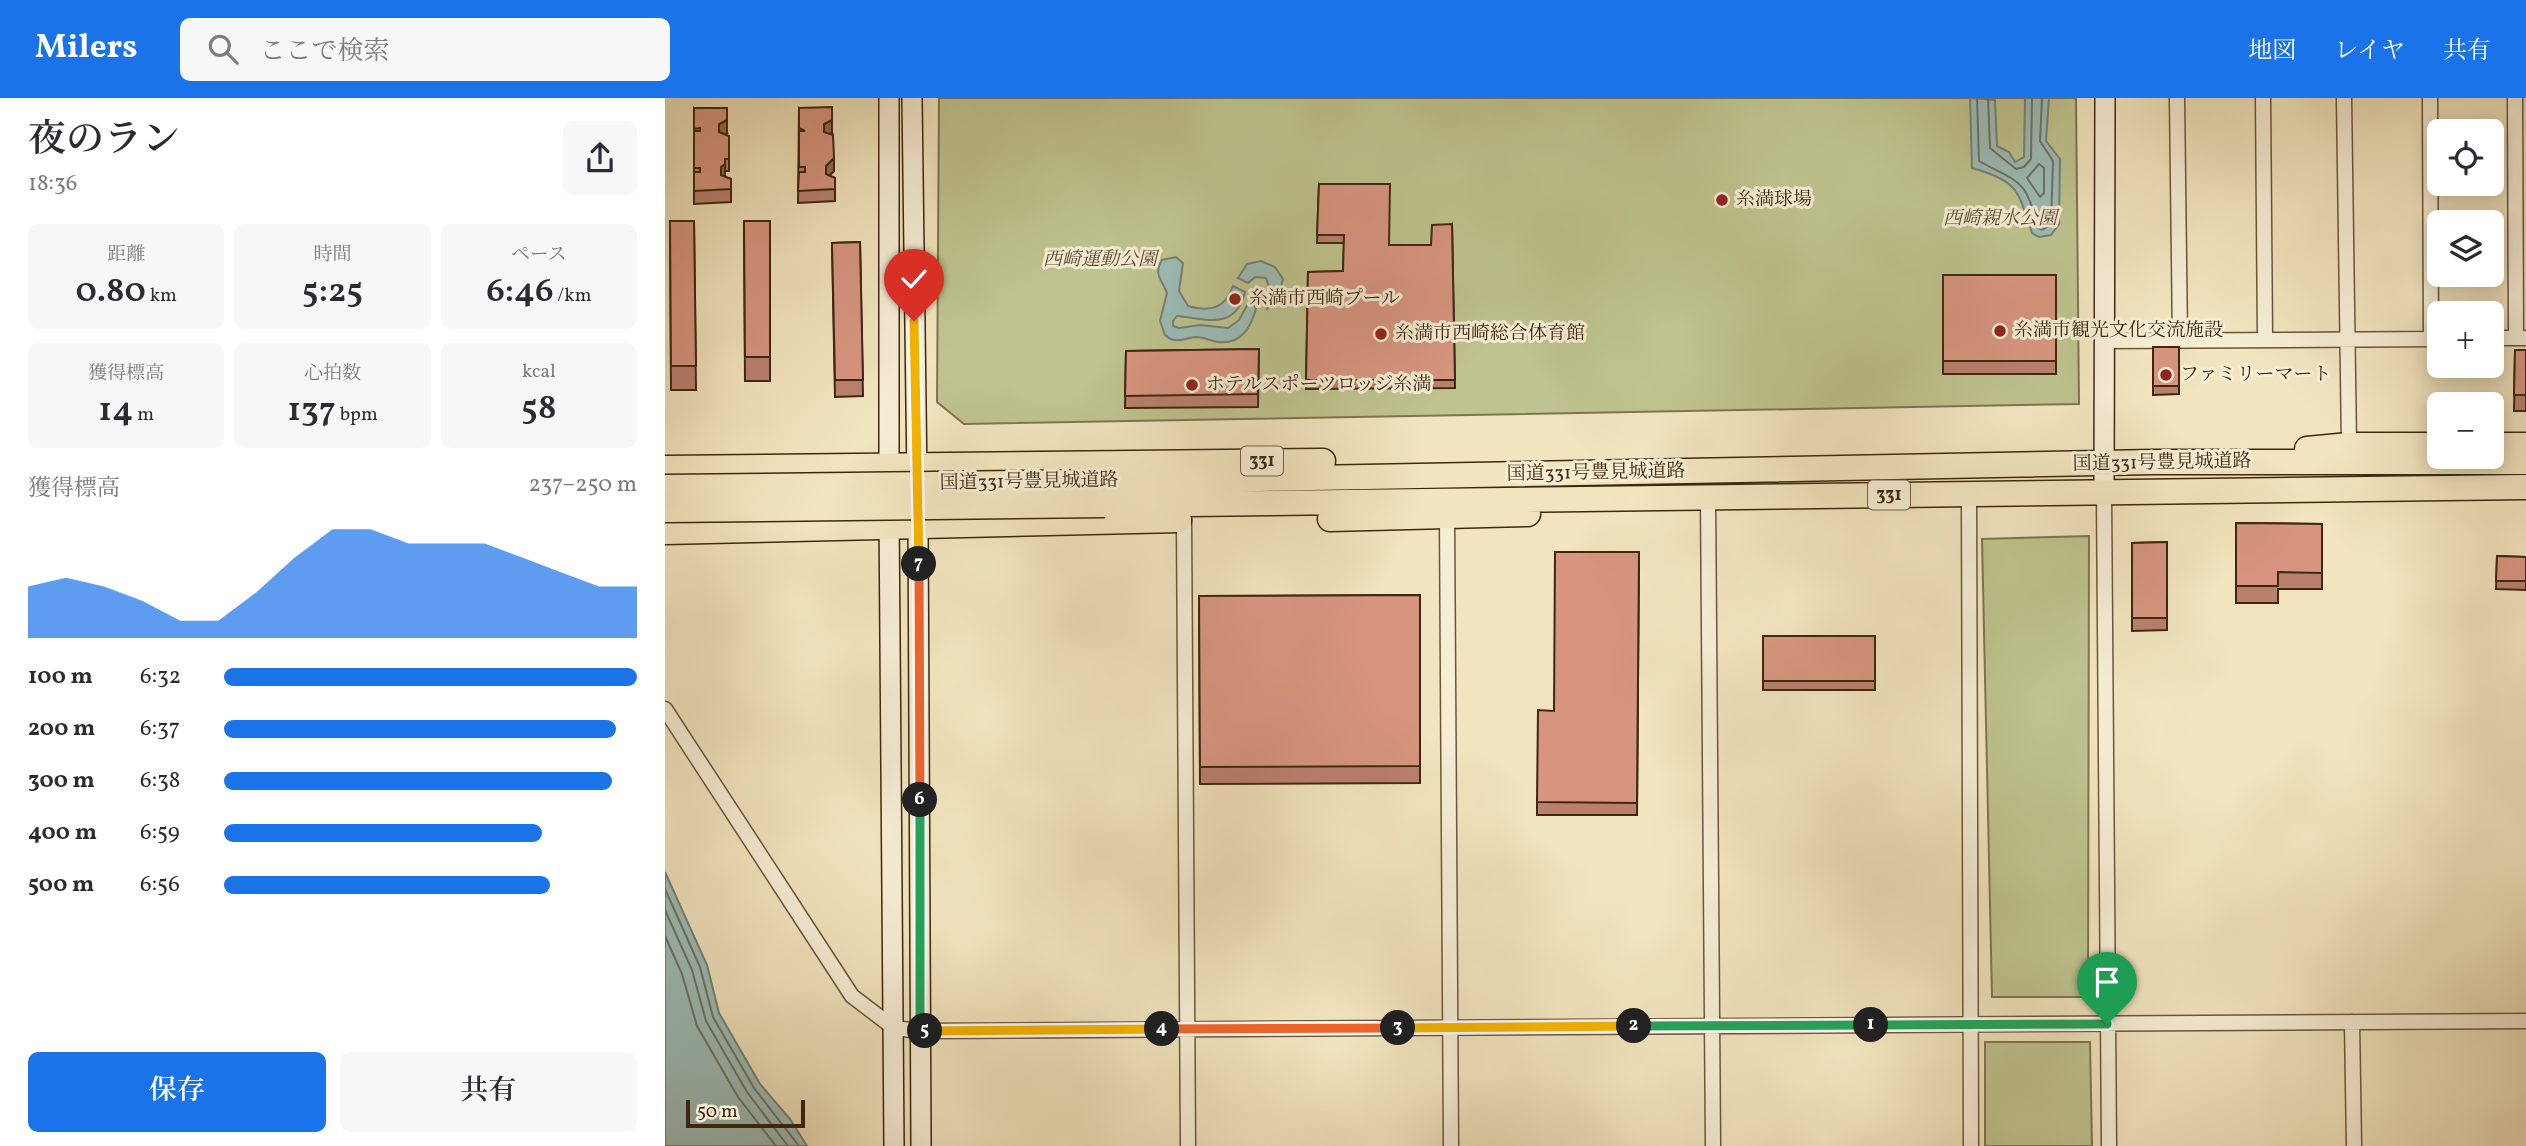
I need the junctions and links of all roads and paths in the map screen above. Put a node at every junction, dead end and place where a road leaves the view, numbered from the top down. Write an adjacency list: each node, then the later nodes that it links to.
1 (889, 98): 23 (street)
2 (912, 98): 22 (street)
3 (2105, 98): 15 (street)
4 (2177, 98): 14 (street)
5 (2263, 98): 11 (street)
6 (2344, 98): 12 (street)
7 (2430, 98): 9 (street)
8 (2515, 98): 10 (street)
9 (2434, 301)
10 (2521, 338)
11 (2265, 339): 12 (street); 14 (street)
12 (2347, 339): 13 (street); 19 (street)
13 (2427, 339)
14 (2180, 340): 15 (street)
15 (2105, 341): 21 (street)
16 (2504, 445): 17 (highway)
17 (2526, 445)
18 (2427, 446): 19 (highway, 331)
19 (2342, 454): 20 (highway, 331); 21 (highway, 国道331号豊見城道路 / 331)
20 (2526, 462)
21 (2104, 464): 25 (highway, 国道331号豊見城道路 / 331); 30 (street)
22 (917, 465): 23 (highway, 331); 25 (highway, 331); 38 (street)
23 (889, 466): 24 (highway, 331); 39 (street)
24 (665, 468)
25 (1605, 472): 29 (highway, 国道331号豊見城道路 / 331)
26 (665, 487): 29 (highway, 国道331号豊見城道路 / 331, bridge)
27 (2526, 487): 28 (highway, 国道331号豊見城道路 / 331)
28 (2327, 488): 30 (highway, 国道331号豊見城道路 / 331); 34 (highway, 331)
29 (1106, 494): 33 (highway, 国道331号豊見城道路 / 331); 35 (highway, 国道331号豊見城道路 / 331, bridge)
30 (2104, 494): 31 (highway, 国道331号豊見城道路 / 331); 45 (street)
31 (1969, 495): 32 (highway, 国道331号豊見城道路 / 331); 44 (street)
32 (1709, 496): 33 (highway, 国道331号豊見城道路 / 331); 46 (street)
33 (1586, 498): 36 (highway, 331)
34 (2526, 503)
35 (665, 510)
36 (1447, 517): 37 (highway, 331); 48 (street)
37 (1184, 520): 38 (highway, 331); 49 (street)
38 (919, 527): 39 (highway, 331); 50 (street)
39 (889, 529): 40 (highway, 331); 47 (street)
40 (665, 532)
41 (665, 709): 47 (street)
42 (2526, 1021): 43 (street)
43 (2352, 1022): 45 (street); 58 (street)
44 (1970, 1024): 45 (street); 46 (street); 56 (street)
45 (2107, 1024): 57 (street)
46 (1712, 1026): 48 (street); 55 (street)
47 (894, 1028): 50 (street); 51 (street)
48 (1449, 1028): 49 (street); 54 (street)
49 (1187, 1029): 50 (street); 53 (street)
50 (920, 1031): 52 (street)
51 (894, 1146)
52 (921, 1146)
53 (1188, 1146)
54 (1451, 1146)
55 (1713, 1146)
56 (1971, 1146)
57 (2109, 1146)
58 (2354, 1146)

